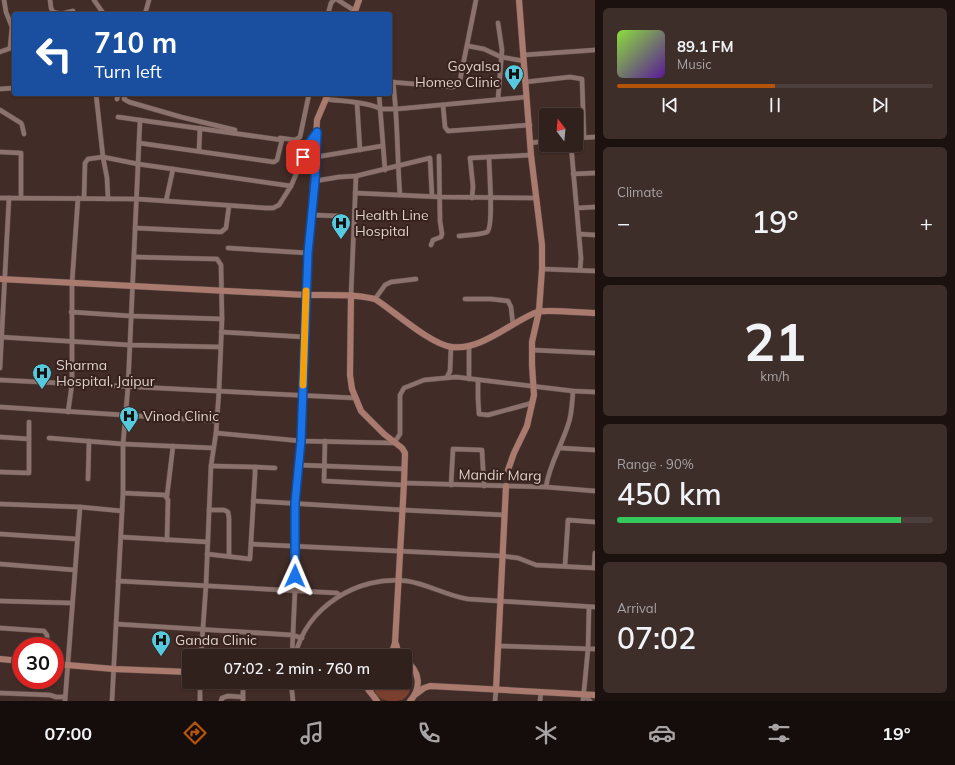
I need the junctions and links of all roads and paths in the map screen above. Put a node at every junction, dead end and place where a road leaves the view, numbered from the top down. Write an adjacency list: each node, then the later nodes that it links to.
1 (4, 0): 20 (street)
2 (50, 0): 11 (street)
3 (94, 0): 13 (street)
4 (149, 0): 14 (street)
5 (334, 0): 15 (street)
6 (338, 0): 16 (street)
7 (359, 0): 17 (street)
8 (476, 0): 19 (street)
9 (519, 0): 24 (street)
10 (73, 11): 12 (street)
11 (53, 12)
12 (69, 12)
13 (103, 12)
14 (146, 12)
15 (329, 12)
16 (353, 12)
17 (354, 12)
18 (498, 23): 23 (street)
19 (468, 46): 23 (street); 25 (street)
20 (12, 48): 22 (street)
21 (595, 50): 24 (street)
22 (0, 52)
23 (501, 57): 24 (street); 36 (street)
24 (523, 58): 26 (street)
25 (392, 82)
26 (525, 82): 35 (street); 49 (street)
27 (392, 86): 40 (street)
28 (12, 88): 29 (street)
29 (0, 89)
30 (96, 96): 60 (street)
31 (125, 96): 32 (street)
32 (309, 96)
33 (379, 96): 39 (street)
34 (327, 97): 37 (street); 46 (street)
35 (526, 97): 36 (street); 44 (street)
36 (498, 99): 38 (street)
37 (357, 103): 39 (street); 55 (street)
38 (443, 105): 40 (street); 44 (street)
39 (380, 109): 40 (street); 53 (street)
40 (397, 109): 64 (street)
41 (0, 110): 47 (street)
42 (118, 117): 43 (street)
43 (140, 120): 45 (street); 51 (street)
44 (530, 125): 52 (street)
45 (200, 128): 54 (street); 54 (street)
46 (317, 132): 61 (street); 71 (street)
47 (24, 134)
48 (595, 136): 49 (street)
49 (584, 138)
50 (539, 142): 52 (street)
51 (139, 143): 54 (street); 63 (street)
52 (530, 143): 58 (street)
53 (382, 146): 55 (street); 66 (street)
54 (199, 150)
55 (360, 150): 61 (street)
56 (0, 152): 78 (street)
57 (571, 152): 68 (street)
58 (531, 155): 62 (street); 83 (street)
59 (439, 156): 75 (street)
60 (103, 157): 63 (street); 80 (street); 84 (street)
61 (316, 157): 70 (street)
62 (489, 157): 81 (street); 82 (street)
63 (138, 164): 65 (street); 85 (street)
64 (397, 166): 66 (street); 73 (street); 74 (street)
65 (173, 169): 71 (street); 86 (street)
66 (385, 170): 69 (street)
67 (595, 173): 68 (street)
68 (573, 174): 89 (street)
69 (356, 176): 70 (street); 72 (street)
70 (315, 181): 90 (street)
71 (291, 186): 87 (street)
72 (355, 193): 73 (street); 109 (street)
73 (400, 195): 74 (street)
74 (432, 196): 75 (street)
75 (440, 197): 81 (street); 96 (street)
76 (0, 198): 77 (street)
77 (9, 198): 78 (street); 104 (street)
78 (21, 198): 79 (street)
79 (78, 198): 80 (street); 105 (street)
80 (84, 198): 84 (street)
81 (472, 198): 82 (street)
82 (490, 198): 83 (street); 95 (street)
83 (536, 198): 100 (street)
84 (108, 199): 85 (street)
85 (137, 199): 86 (street); 92 (street)
86 (166, 201): 87 (street)
87 (229, 206): 92 (street)
88 (595, 207): 89 (street)
89 (577, 208): 93 (street)
90 (312, 215): 91 (street); 98 (street)
91 (339, 216)
92 (135, 228): 99 (street)
93 (579, 234): 94 (street); 101 (street)
94 (595, 235)
95 (459, 236)
96 (431, 245)
97 (228, 248): 98 (street)
98 (308, 253): 108 (street)
99 (134, 257): 106 (street); 107 (street)
100 (542, 269): 101 (street); 112 (street)
101 (580, 270): 102 (street)
102 (595, 271)
103 (416, 279): 110 (street)
104 (2, 280): 105 (street); 119 (street)
105 (72, 283): 106 (street); 113 (street)
106 (133, 287): 107 (street); 115 (street)
107 (221, 291): 108 (street); 116 (street)
108 (306, 295): 109 (street); 120 (street)
109 (351, 295): 110 (street); 140 (street)
110 (375, 298): 124 (street)
111 (465, 299): 117 (street)
112 (539, 311): 114 (street); 117 (street); 126 (street)
113 (71, 312): 115 (street); 121 (street)
114 (595, 313)
115 (131, 316): 116 (street); 122 (street)
116 (222, 319): 118 (street)
117 (513, 325): 125 (street)
118 (221, 332): 120 (street); 123 (street)
119 (1, 337): 121 (street); 128 (street)
120 (305, 337): 139 (street)
121 (71, 341): 122 (street); 133 (street)
122 (130, 344): 123 (street); 134 (street)
123 (220, 347): 136 (street)
124 (451, 347): 125 (street); 129 (street)
125 (469, 347): 130 (street)
126 (532, 350): 127 (street); 135 (street)
127 (595, 354)
128 (0, 368)
129 (447, 378): 130 (street); 154 (street)
130 (469, 379): 132 (street)
131 (0, 380): 133 (street)
132 (478, 380): 135 (street); 141 (street)
133 (72, 384): 134 (street); 143 (street)
134 (128, 387): 136 (street); 144 (street)
135 (534, 387): 137 (street); 141 (street)
136 (219, 391): 139 (street); 146 (street)
137 (573, 391): 138 (street); 158 (street)
138 (595, 392)
139 (302, 395): 140 (street); 151 (street)
140 (355, 398): 154 (street)
141 (532, 403): 166 (street)
142 (0, 407): 143 (street)
143 (68, 412): 144 (street)
144 (126, 415): 146 (street); 155 (street)
145 (29, 422): 150 (street)
146 (216, 422): 147 (street)
147 (216, 433): 151 (street); 157 (street)
148 (0, 438): 150 (street)
149 (49, 438): 152 (street)
150 (28, 439): 167 (street)
151 (301, 441): 153 (street); 160 (street)
152 (89, 442): 155 (street); 168 (street)
153 (325, 442): 154 (street); 162 (street)
154 (394, 443): 165 (street)
155 (123, 444): 156 (street); 175 (street)
156 (174, 446): 157 (street); 176 (street)
157 (213, 448): 161 (street)
158 (560, 448): 159 (street); 173 (street)
159 (595, 450)
160 (299, 465): 162 (street); 178 (street)
161 (211, 466): 163 (street); 181 (street)
162 (324, 466): 165 (street); 169 (street, Mandir Marg)
163 (255, 467): 164 (street); 177 (street)
164 (275, 468)
165 (404, 469): 169 (street)
166 (508, 470)
167 (0, 472)
168 (88, 479)
169 (404, 484): 170 (street, Mandir Marg); 182 (street)
170 (451, 485): 171 (street, Mandir Marg); 171 (street)
171 (484, 486): 172 (street, Mandir Marg)
172 (506, 486): 173 (street, Mandir Marg); 184 (street)
173 (546, 487): 174 (street, Mandir Marg)
174 (595, 491)
175 (123, 493): 176 (street); 183 (street)
176 (167, 496): 189 (street)
177 (253, 501): 178 (street); 191 (street)
178 (295, 503): 182 (street); 192 (street)
179 (0, 504): 180 (street)
180 (80, 507): 183 (street); 188 (street)
181 (209, 510): 190 (street); 196 (street)
182 (403, 510): 184 (street); 193 (street)
183 (122, 511): 187 (street)
184 (505, 514): 197 (street)
185 (595, 522): 199 (street)
186 (0, 534): 188 (street)
187 (121, 537): 189 (street); 203 (street)
188 (77, 539): 201 (street)
189 (167, 540): 190 (street)
190 (208, 542): 195 (street)
191 (251, 544): 192 (street); 196 (street)
192 (296, 546): 193 (street); 205 (street)
193 (400, 551): 197 (street); 202 (street)
194 (595, 552): 200 (street)
195 (207, 554): 196 (street); 204 (street)
196 (229, 556)
197 (503, 556): 199 (street); 208 (street)
198 (0, 564): 201 (street)
199 (564, 566): 200 (street)
200 (594, 568)
201 (75, 570): 209 (street)
202 (399, 580): 206 (street); 208 (street); 218 (street)
203 (118, 581): 204 (street); 212 (street)
204 (206, 585): 205 (street); 214 (street)
205 (295, 590): 206 (street); 215 (street)
206 (340, 596): 217 (street)
207 (0, 601): 209 (street)
208 (500, 601): 210 (street); 219 (street)
209 (72, 604): 230 (street)
210 (589, 607): 211 (street); 225 (street)
211 (595, 607)
212 (116, 624): 214 (street); 232 (street)
213 (0, 628): 216 (street)
214 (203, 629): 215 (street); 220 (street)
215 (292, 635): 217 (street); 221 (street)
216 (47, 637)
217 (302, 638): 222 (street)
218 (395, 643): 223 (street); 224 (street)
219 (498, 646): 225 (street); 240 (street)
220 (202, 649)
221 (293, 649)
222 (296, 649)
223 (393, 649)
224 (397, 649)
225 (588, 649): 226 (street); 246 (street)
226 (595, 649)
227 (0, 659): 228 (street)
228 (12, 660)
229 (64, 665): 230 (street)
230 (67, 665): 232 (street); 247 (street)
231 (412, 666): 234 (street)
232 (114, 669): 233 (street); 249 (street)
233 (182, 672)
234 (418, 678): 235 (street); 244 (street)
235 (430, 686): 240 (street); 244 (street)
236 (200, 689): 250 (street)
237 (292, 689): 252 (street)
238 (368, 689): 243 (street)
239 (370, 689): 243 (street)
240 (496, 690): 241 (street); 255 (street)
241 (541, 692): 246 (street); 256 (street)
242 (0, 693): 247 (street)
243 (371, 693): 253 (street)
244 (416, 694): 254 (street)
245 (595, 695): 246 (street)
246 (583, 698): 257 (street)
247 (65, 699)
248 (243, 699): 251 (street)
249 (112, 701)
250 (200, 701)
251 (221, 701)
252 (293, 701)
253 (377, 701)
254 (410, 701)
255 (495, 701)
256 (540, 701)
257 (590, 701)

